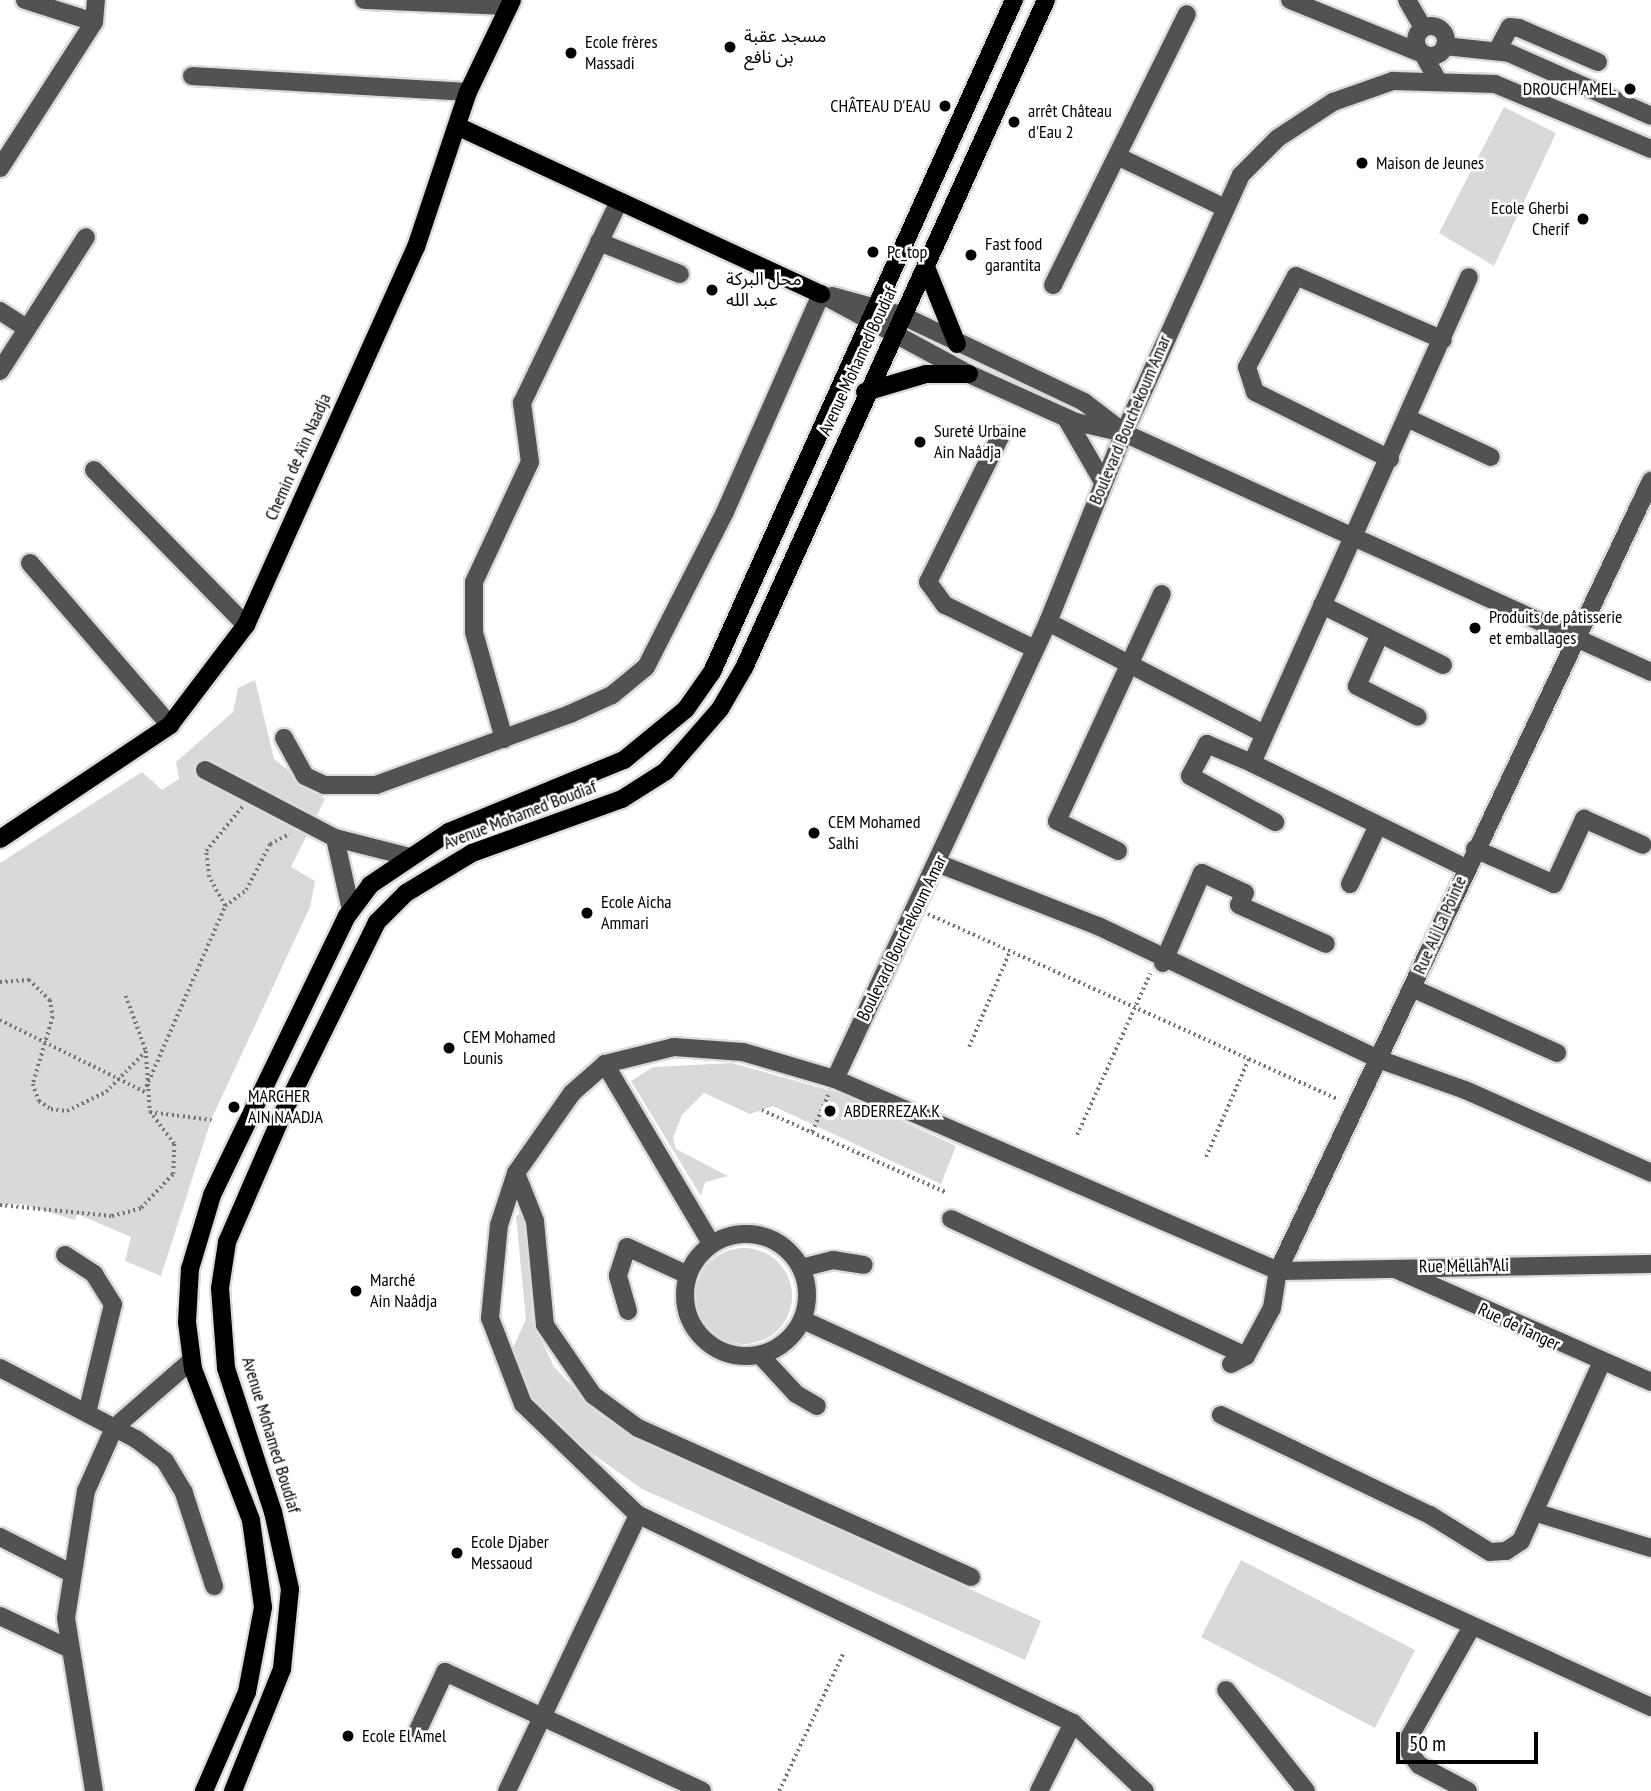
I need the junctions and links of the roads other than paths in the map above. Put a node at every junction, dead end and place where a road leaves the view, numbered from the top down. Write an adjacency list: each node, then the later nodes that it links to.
1 (25, 0): 10 (street)
2 (96, 0): 10 (street)
3 (364, 0): 8 (street)
4 (1014, 0): 33 (main road, Avenue Mohamed Boudiaf)
5 (1046, 0): 28 (main road, Avenue Mohamed Boudiaf)
6 (1290, 0): 14 (street)
7 (1407, 0): 11 (street)
8 (510, 3): 18 (main road, Chemin de Aïn Naadja)
9 (1186, 14): 22 (street)
10 (94, 22): 23 (street)
11 (1423, 28): 12 (street); 14 (street)
12 (1445, 46): 13 (street); 14 (street)
13 (1497, 51): 15 (street); 19 (street)
14 (1423, 54): 17 (street)
15 (1598, 62)
16 (192, 76): 18 (street)
17 (1437, 79): 21 (street, Boulevard Bouchekoum Amar); 25 (street, Boulevard Bouchekoum Amar)
18 (468, 92): 20 (main road, Chemin de Aïn Naadja)
19 (1651, 116)
20 (459, 127): 24 (main road); 58 (main road, Chemin de Aïn Naadja)
21 (1651, 149)
22 (1117, 156): 25 (street); 31 (street)
23 (0, 168)
24 (619, 201): 27 (street); 32 (main road)
25 (1223, 207): 46 (street, Boulevard Bouchekoum Amar)
26 (86, 237): 37 (street)
27 (599, 242): 29 (street); 69 (street)
28 (926, 267): 35 (main road, Avenue Mohamed Boudiaf); 40 (main road)
29 (680, 274)
30 (1469, 277): 39 (street)
31 (1054, 285)
32 (821, 294): 33 (street); 36 (street); 69 (street)
33 (874, 304): 35 (street); 36 (main road, Avenue Mohamed Boudiaf)
34 (0, 311): 37 (street)
35 (901, 316): 38 (main road, Avenue Mohamed Boudiaf); 40 (street)
36 (866, 322): 38 (street); 79 (main road, Avenue Mohamed Boudiaf)
37 (26, 328): 41 (street)
38 (893, 336): 42 (street); 43 (main road, Avenue Mohamed Boudiaf)
39 (1443, 340): 45 (street); 49 (street)
40 (957, 344): 46 (street)
41 (0, 371)
42 (969, 374): 43 (main road); 44 (street)
43 (865, 392): 130 (main road, Avenue Mohamed Boudiaf)
44 (1066, 418): 46 (street); 52 (street)
45 (1409, 419): 48 (street); 49 (street)
46 (1124, 433): 52 (street, Boulevard Bouchekoum Amar); 53 (street)
47 (1001, 435): 61 (street)
48 (1491, 457)
49 (1390, 459): 53 (street)
50 (94, 470): 58 (street)
51 (1651, 481): 60 (street, Rue Ali La Pointe)
52 (1103, 482): 57 (street, Boulevard Bouchekoum Amar)
53 (1351, 540): 56 (street); 60 (street)
54 (30, 563): 66 (street)
55 (1162, 594): 63 (street)
56 (1322, 605): 59 (street); 67 (street)
57 (1048, 622): 61 (street, Boulevard Bouchekoum Amar); 63 (street)
58 (246, 625): 66 (main road, Chemin de Aïn Naadja)
59 (1380, 634): 62 (street); 65 (street)
60 (1578, 637): 64 (street); 77 (street, Rue Ali La Pointe)
61 (1035, 649): 80 (street, Boulevard Bouchekoum Amar)
62 (1443, 664)
63 (1128, 665): 67 (street); 78 (street)
64 (1651, 672)
65 (1418, 717)
66 (170, 725): 75 (main road, Chemin de Aïn Naadja)
67 (1264, 734): 70 (street)
68 (284, 738): 69 (street)
69 (504, 739)
70 (1252, 763): 72 (street); 73 (street)
71 (205, 770): 74 (street)
72 (1275, 822)
73 (1378, 825): 81 (street); 82 (street)
74 (335, 838): 79 (street); 83 (street)
75 (0, 839)
76 (1643, 845): 77 (street)
77 (1475, 849): 81 (street, Rue Ali La Pointe)
78 (1118, 852)
79 (410, 857): 83 (main road, Avenue Mohamed Boudiaf)
80 (937, 863): 85 (street); 90 (street, Boulevard Bouchekoum Amar)
81 (1466, 868): 86 (street, Rue Ali La Pointe)
82 (1350, 884)
83 (351, 910): 105 (main road, Avenue Mohamed Boudiaf)
84 (1326, 944): 85 (street)
85 (1160, 961): 88 (street)
86 (1412, 988): 87 (street); 88 (street, Rue Ali La Pointe)
87 (1557, 1053)
88 (1378, 1059): 92 (street); 100 (street, Rue Ali La Pointe)
89 (605, 1064): 90 (street); 91 (street); 94 (street)
90 (835, 1079): 100 (street)
91 (516, 1173): 114 (street); 118 (street)
92 (1651, 1173)
93 (951, 1219): 100 (street, Rue Ali La Pointe)
94 (711, 1243): 99 (street); 101 (street)
95 (65, 1255): 110 (street)
96 (1651, 1264): 98 (street, Rue Mellah Ali)
97 (864, 1265): 99 (street)
98 (1390, 1266): 100 (street, Rue Mellah Ali); 106 (street, Rue de Tanger)
99 (801, 1268): 103 (street)
100 (1278, 1271)
101 (688, 1275): 102 (street); 104 (street)
102 (628, 1311)
103 (803, 1320): 104 (street); 121 (street)
104 (760, 1355): 109 (street)
105 (192, 1360): 112 (street); 129 (main road, Avenue Mohamed Boudiaf)
106 (1601, 1364): 108 (street, Rue de Tanger); 113 (street)
107 (0, 1368): 110 (street)
108 (1651, 1382)
109 (817, 1406)
110 (87, 1413): 112 (street)
111 (1221, 1415): 113 (street)
112 (114, 1428): 117 (street); 119 (street)
113 (1534, 1512): 116 (street)
114 (638, 1515): 125 (street); 126 (street)
115 (0, 1537): 117 (street)
116 (1651, 1548)
117 (71, 1573): 122 (street)
118 (971, 1577)
119 (214, 1586)
120 (0, 1616): 122 (street)
121 (1470, 1630): 124 (street); 136 (street)
122 (68, 1648): 128 (street)
123 (1226, 1690): 135 (street)
124 (1651, 1707)
125 (539, 1717): 127 (street); 131 (street); 132 (street)
126 (1073, 1723): 133 (street); 134 (street)
127 (418, 1730)
128 (94, 1791)
129 (204, 1791)
130 (233, 1791)
131 (507, 1791)
132 (702, 1791)
133 (1039, 1791)
134 (1145, 1791)
135 (1306, 1791)
136 (1468, 1791)

